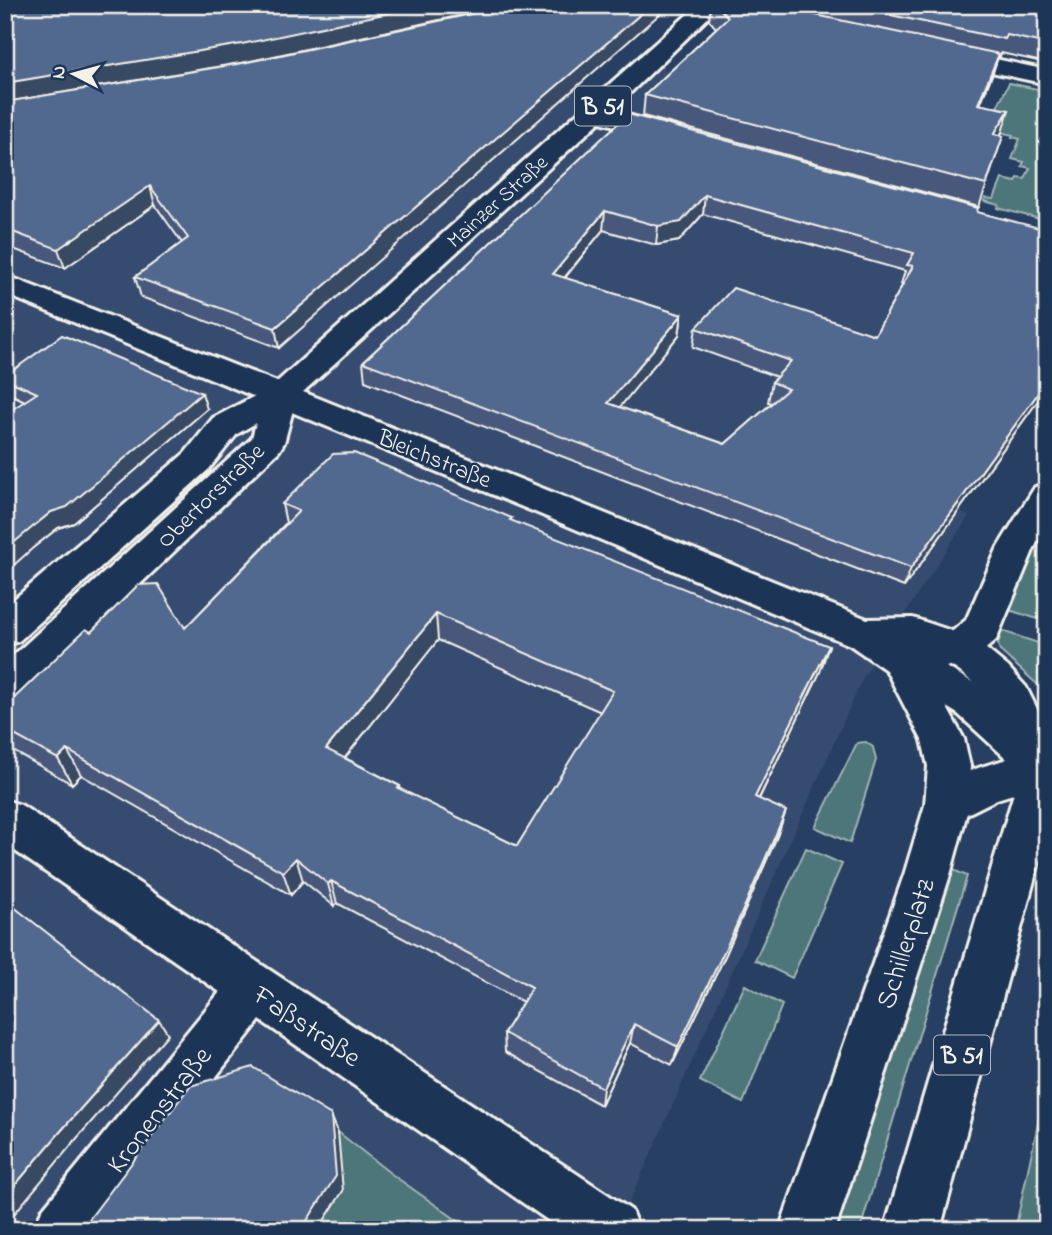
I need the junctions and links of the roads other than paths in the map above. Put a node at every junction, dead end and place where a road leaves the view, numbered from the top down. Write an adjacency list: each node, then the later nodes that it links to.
1 (716, 6): 4 (main road, Mainzer Straße / B 51)
2 (923, 51): 3 (main road)
3 (1047, 77)
4 (595, 113): 5 (main road); 7 (main road, Mainzer Straße / B 51)
5 (699, 142)
6 (5, 284): 7 (main road, Bleichstraße)
7 (281, 395): 9 (main road, Obertorstraße); 10 (main road, Bleichstraße); 13 (main road, Obertorstraße)
8 (1047, 496): 11 (main road)
9 (5, 630)
10 (864, 634): 11 (main road, Bleichstraße); 12 (main road, Bleichstraße)
11 (960, 649): 12 (main road); 14 (main road, Bleichstraße)
12 (900, 659): 14 (main road, Bleichstraße); 15 (main road, Schillerplatz)
13 (5, 688)
14 (1045, 765): 15 (main road); 21 (main road, B 51)
15 (947, 805): 20 (main road, Schillerplatz)
16 (5, 818): 17 (main road, Faßstraße)
17 (254, 988): 18 (main road, Kronenstraße); 19 (main road, Faßstraße)
18 (62, 1230)
19 (611, 1230)
20 (807, 1230)
21 (912, 1230)

